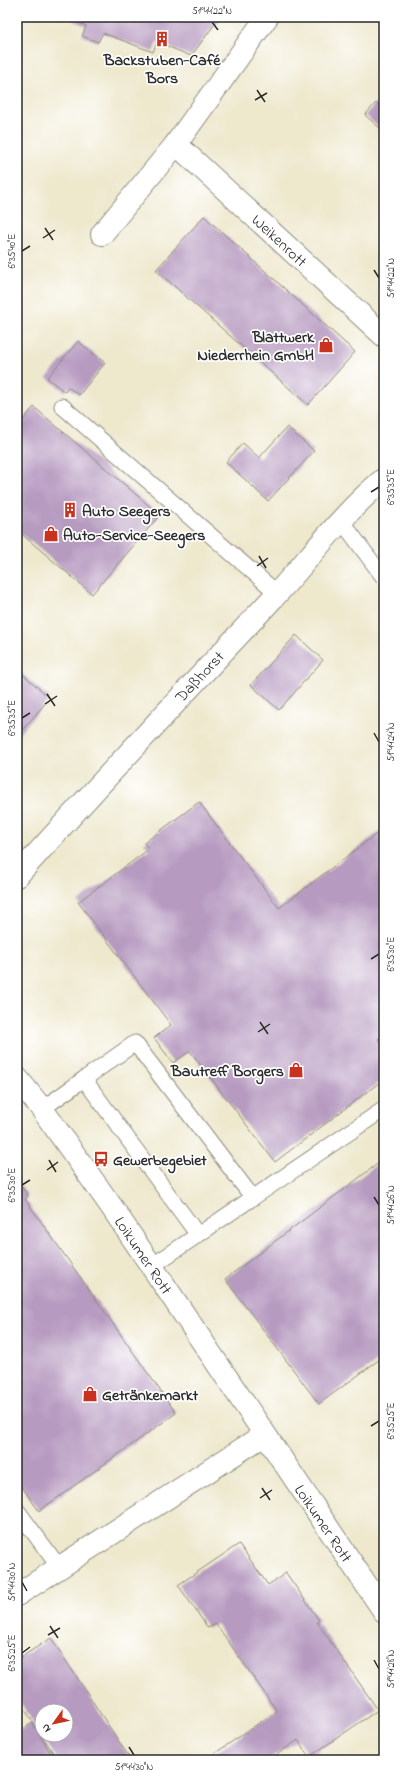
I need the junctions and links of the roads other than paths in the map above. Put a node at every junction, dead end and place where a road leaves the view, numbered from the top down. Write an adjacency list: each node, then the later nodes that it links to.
1 (266, 17): 2 (street)
2 (176, 144): 3 (street); 4 (street, Weikenrott)
3 (102, 234)
4 (384, 336)
5 (62, 406): 9 (lane)
6 (380, 488): 7 (street, Daßhorst)
7 (341, 520): 8 (lane); 9 (street, Daßhorst)
8 (384, 578)
9 (277, 593): 10 (street, Daßhorst)
10 (17, 876)
11 (17, 1078): 13 (street, Loikumer Rott)
12 (84, 1079): 13 (lane); 15 (lane); 16 (lane)
13 (42, 1109): 17 (street, Loikumer Rott)
14 (384, 1109): 15 (lane)
15 (253, 1198): 16 (lane)
16 (198, 1235): 17 (lane)
17 (152, 1266): 18 (street, Loikumer Rott)
18 (264, 1436): 20 (street); 22 (street, Loikumer Rott)
19 (17, 1510): 20 (lane)
20 (59, 1567): 21 (street)
21 (17, 1595)
22 (384, 1611)

